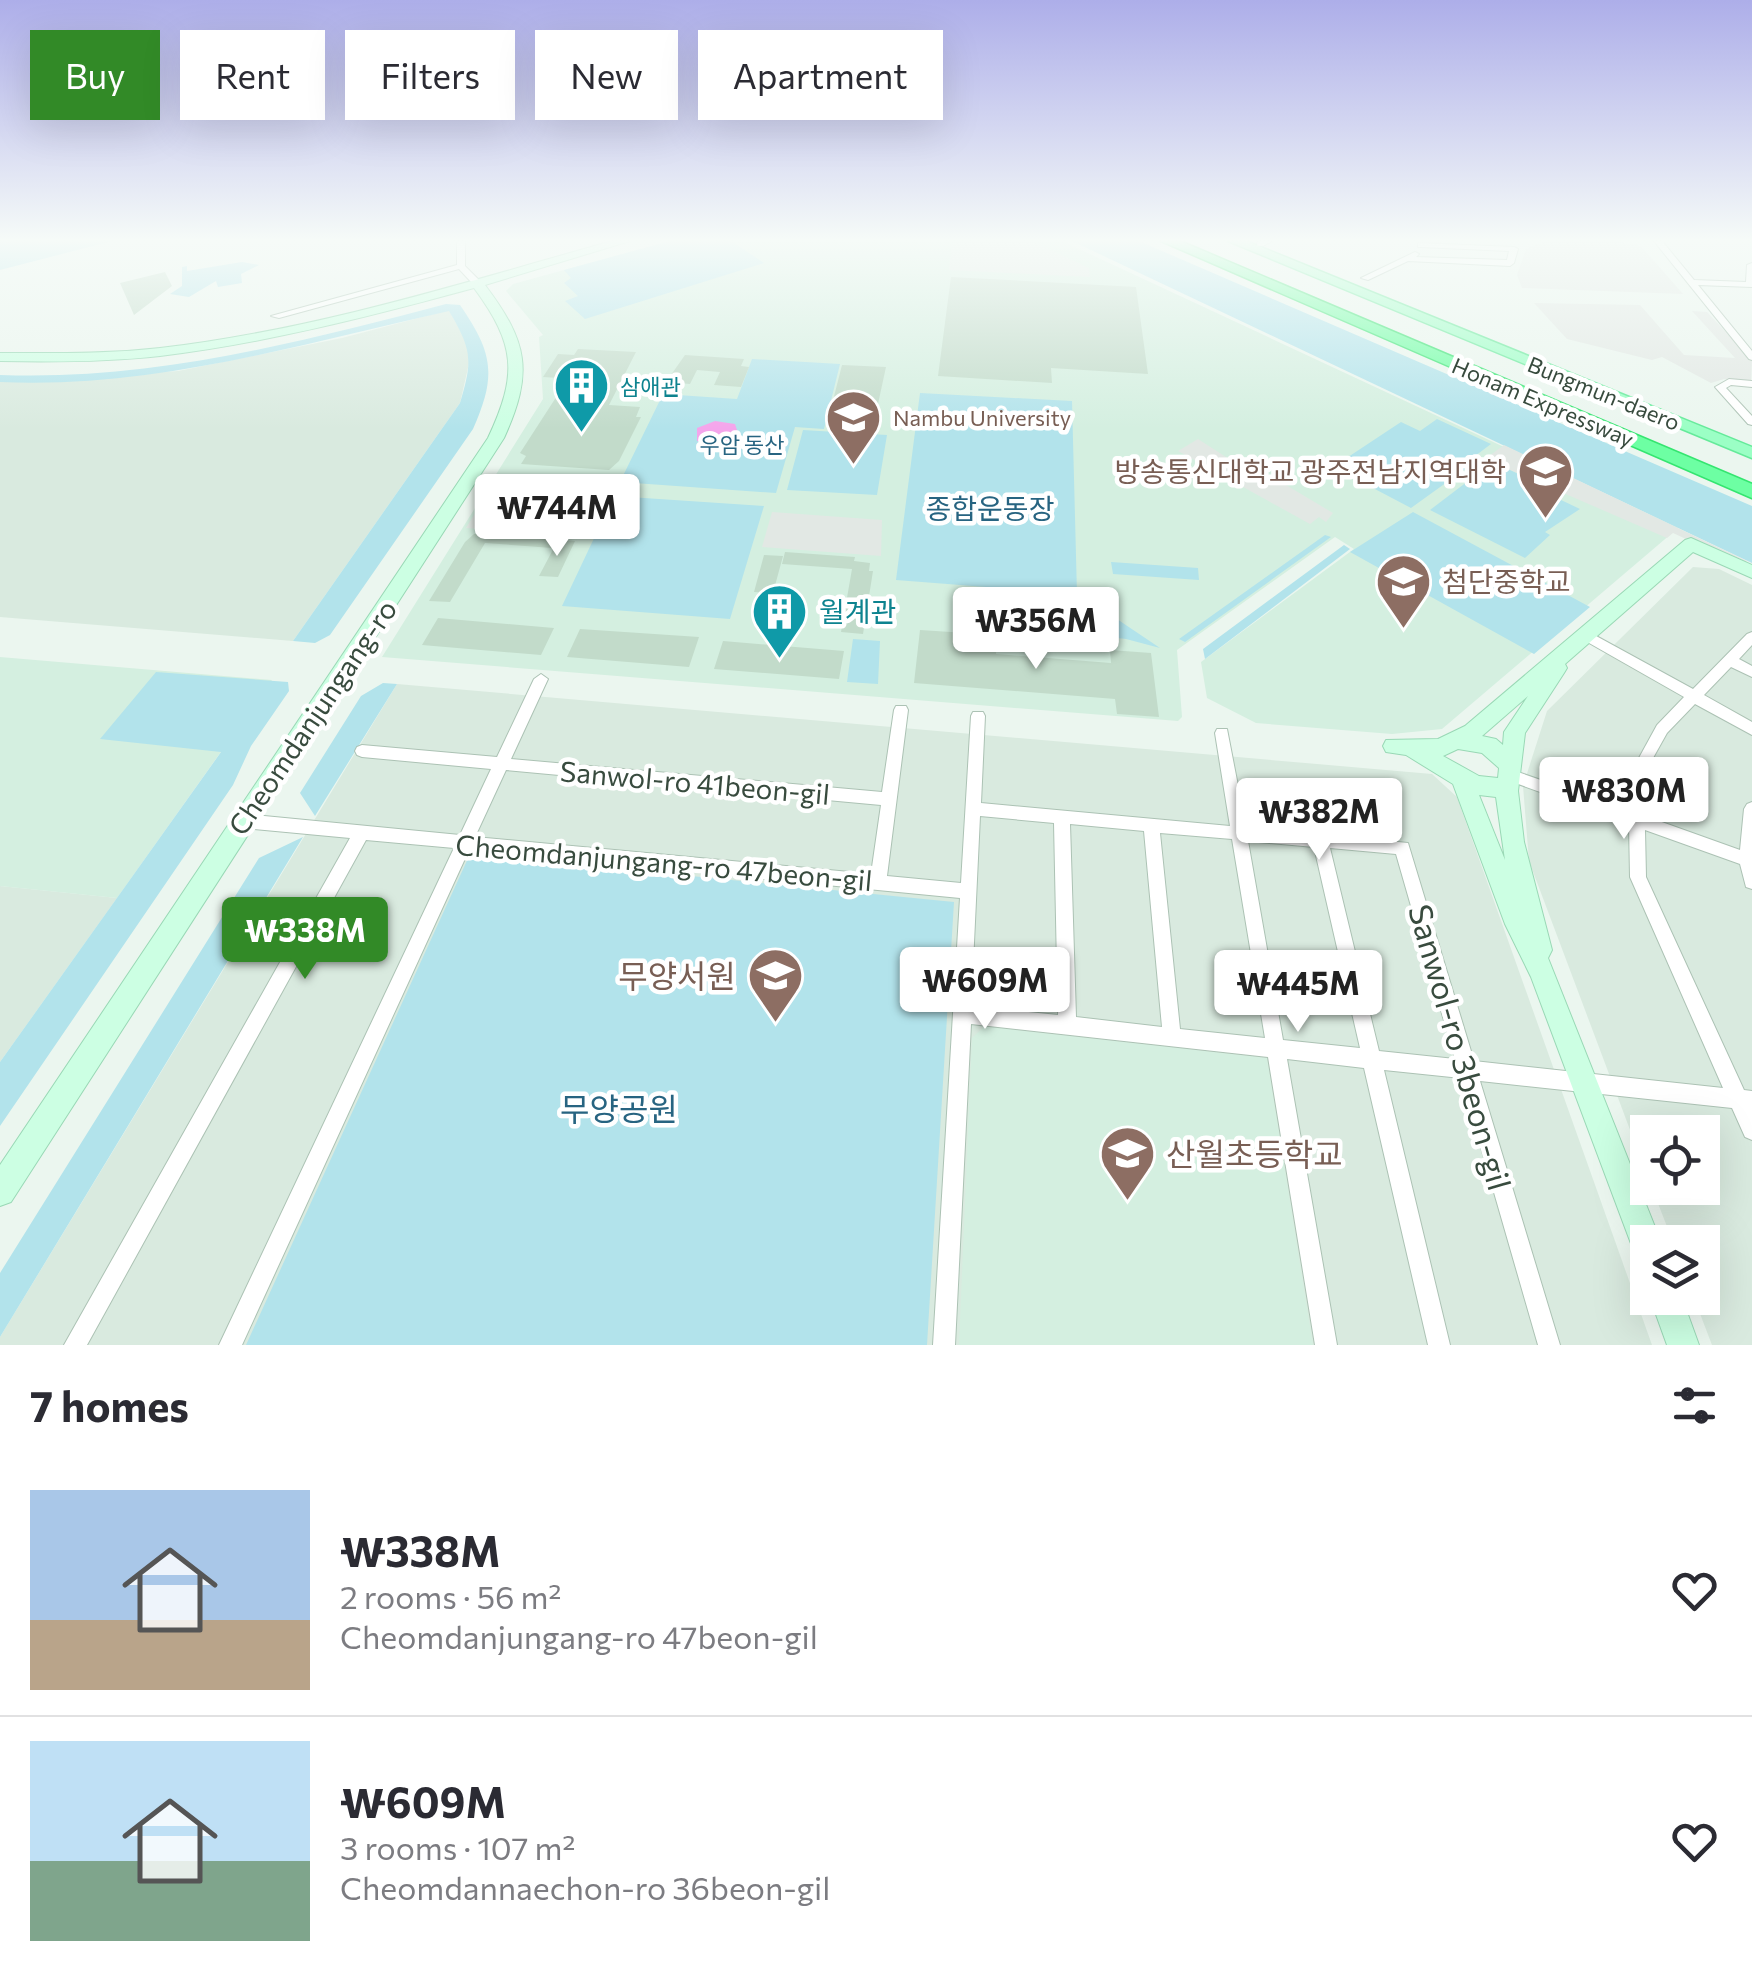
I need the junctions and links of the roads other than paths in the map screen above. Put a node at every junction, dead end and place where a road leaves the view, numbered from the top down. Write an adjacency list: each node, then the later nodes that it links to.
1 (321, 304): 10 (street)
2 (393, 304): 11 (street)
3 (492, 304): 38 (street, Cheomdanjungang-ro)
4 (1314, 304): 17 (highway, Honam Expressway)
5 (1333, 304): 16 (highway, Honam Expressway)
6 (1351, 304): 16 (highway)
7 (1390, 304): 15 (main road, Bungmun-daero)
8 (1406, 304): 15 (main road, Bungmun-daero)
9 (1708, 304): 12 (street)
10 (276, 316)
11 (0, 357)
12 (1752, 357)
13 (1752, 384): 14 (street)
14 (1752, 422)
15 (1752, 450)
16 (1752, 479)
17 (1752, 492)
18 (1752, 572): 20 (street)
19 (1752, 636): 21 (street)
20 (1579, 642): 24 (street); 29 (street); 33 (street)
21 (1729, 660): 22 (street); 24 (street)
22 (1752, 672)
23 (541, 680): 31 (street)
24 (1692, 696): 27 (street); 39 (street)
25 (901, 710): 34 (street)
26 (978, 716): 35 (street)
27 (1752, 729)
28 (1222, 733): 42 (street)
29 (1455, 742): 32 (street); 32 (street); 33 (street)
30 (362, 752): 31 (street, Sanwol-ro 41beon-gil)
31 (502, 764): 34 (street, Sanwol-ro 41beon-gil); 44 (street)
32 (1458, 775): 33 (street); 49 (street)
33 (1510, 775): 39 (street); 49 (street)
34 (889, 799): 46 (street)
35 (973, 808): 37 (street, Sanwol-ro 3beon-gil); 48 (street)
36 (1752, 809): 45 (street)
37 (1062, 816): 40 (street, Sanwol-ro 3beon-gil); 51 (street)
38 (242, 821): 41 (street, Cheomdanjungang-ro 47beon-gil); 59 (street, Cheomdanjungang-ro)
39 (1637, 822): 45 (street); 57 (street)
40 (1152, 825): 42 (street, Sanwol-ro 3beon-gil); 52 (street)
41 (360, 832): 44 (street, Cheomdanjungang-ro 47beon-gil); 62 (street)
42 (1240, 833): 43 (street, Sanwol-ro 3beon-gil); 53 (street)
43 (1320, 840): 54 (street); 55 (street, Sanwol-ro 3beon-gil)
44 (465, 842): 46 (street, Cheomdanjungang-ro 47beon-gil); 63 (street)
45 (1750, 860): 47 (street)
46 (878, 882): 48 (street, Cheomdanjungang-ro 47beon-gil)
47 (1752, 882)
48 (968, 891): 50 (street)
49 (1542, 972): 56 (street)
50 (962, 1014): 51 (street); 64 (street)
51 (1068, 1026): 52 (street)
52 (1172, 1037): 53 (street)
53 (1276, 1049): 54 (street); 65 (street)
54 (1372, 1059): 55 (street); 66 (street)
55 (1468, 1070): 56 (street); 67 (street, Sanwol-ro 3beon-gil)
56 (1585, 1083): 57 (street); 60 (street)
57 (1745, 1100): 58 (street)
58 (1752, 1130)
59 (0, 1192)
60 (1639, 1225)
61 (1672, 1315): 68 (street)
62 (75, 1345)
63 (230, 1345)
64 (944, 1345)
65 (1326, 1345)
66 (1440, 1345)
67 (1549, 1345)
68 (1683, 1345)

